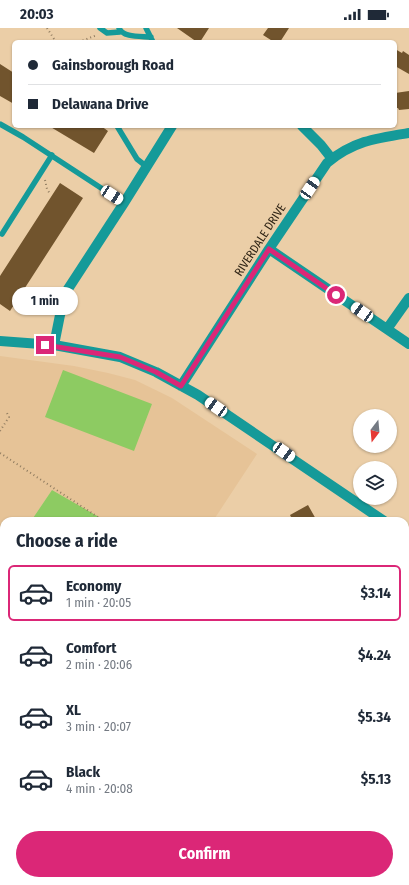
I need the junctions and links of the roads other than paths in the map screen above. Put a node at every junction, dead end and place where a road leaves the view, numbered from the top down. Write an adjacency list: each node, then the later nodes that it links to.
1 (100, 28): 3 (lane)
2 (146, 28): 4 (lane)
3 (119, 30): 4 (lane)
4 (152, 40)
5 (0, 124): 10 (lane)
6 (118, 128): 12 (lane)
7 (171, 128): 12 (street)
8 (304, 128): 11 (street)
9 (409, 133): 11 (street, RIVERDALE DRIVE)
10 (52, 156): 13 (lane); 14 (lane)
11 (332, 160): 15 (street, RIVERDALE DRIVE)
12 (147, 166): 13 (street)
13 (124, 203): 20 (street)
14 (2, 234)
15 (269, 249): 17 (street); 21 (street, RIVERDALE DRIVE)
16 (409, 298): 17 (street)
17 (387, 329): 19 (street)
18 (0, 341): 20 (street)
19 (409, 344)
20 (54, 346): 21 (street)
21 (181, 386): 22 (street)
22 (378, 517)

